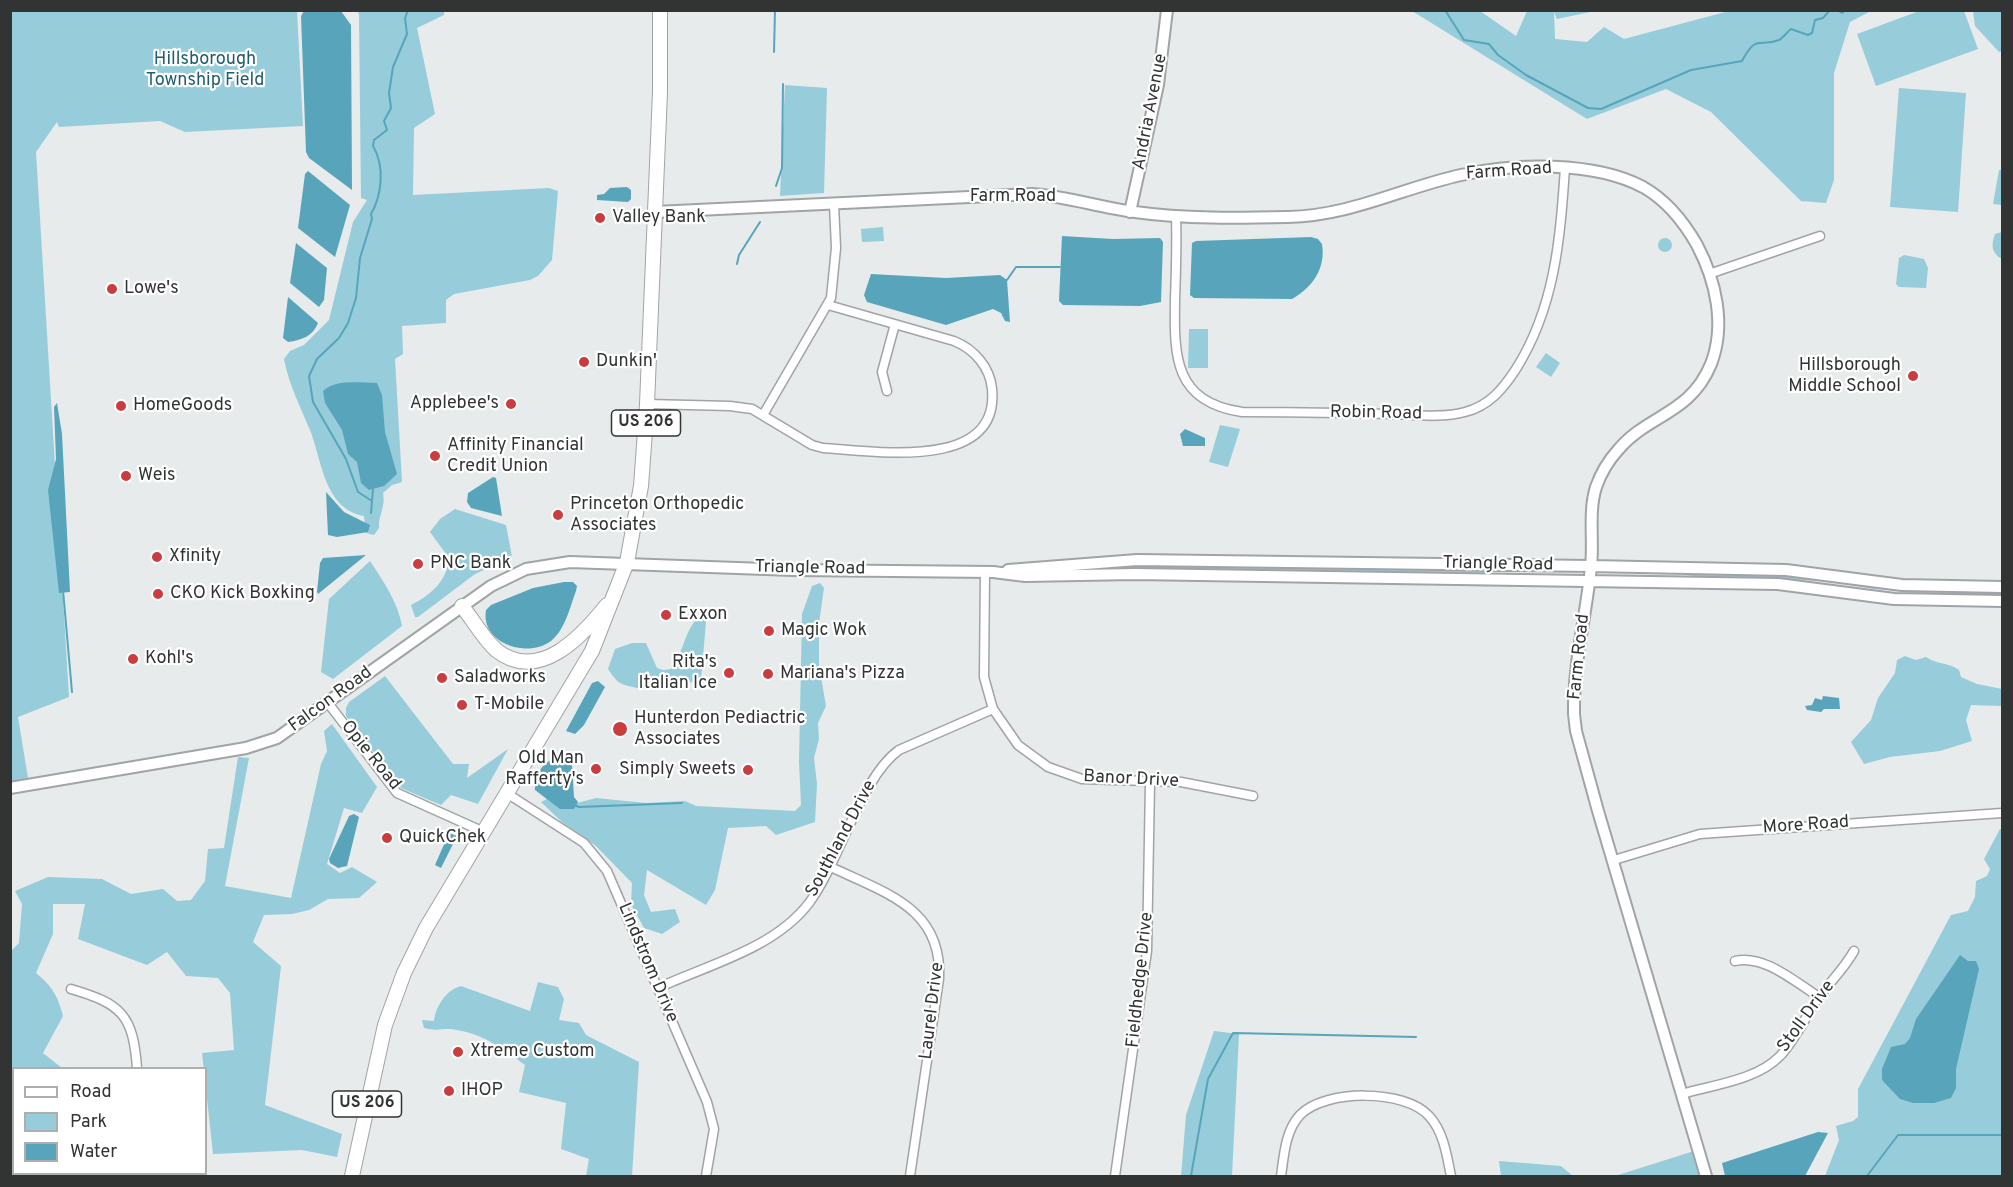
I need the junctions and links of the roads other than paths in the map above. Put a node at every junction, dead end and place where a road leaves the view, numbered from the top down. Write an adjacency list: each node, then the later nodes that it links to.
1 (660, 10): 4 (highway, US 206)
2 (668, 10): 4 (highway, US 206)
3 (1167, 10): 8 (street, Andria Avenue)
4 (660, 92): 7 (highway, US 206)
5 (1565, 168): 9 (street, Farm Road); 9 (street, Robin Road); 11 (street, Farm Road)
6 (834, 204): 7 (street, Farm Road); 8 (street, Farm Road); 12 (street)
7 (655, 212): 15 (highway, US 206)
8 (1130, 212): 9 (street, Farm Road)
9 (1176, 216)
10 (1820, 236): 11 (street)
11 (1709, 274): 18 (street, Farm Road)
12 (828, 305): 13 (street); 16 (street)
13 (895, 324): 14 (street); 16 (street)
14 (887, 391)
15 (647, 404): 16 (street); 17 (highway, US 206)
16 (763, 415)
17 (627, 562): 19 (street, Triangle Road); 22 (highway, US 206); 24 (street, Falcon Road)
18 (1591, 566): 19 (street, Triangle Road); 20 (street, Farm Road); 21 (street, Triangle Road)
19 (989, 572): 20 (street, Triangle Road); 26 (street, Banor Drive)
20 (1589, 580): 23 (street, Triangle Road); 33 (street, Farm Road)
21 (2002, 587)
22 (616, 594): 24 (highway); 29 (highway, US 206)
23 (2002, 602)
24 (462, 606): 25 (street, Falcon Road)
25 (328, 703): 28 (street, Falcon Road); 32 (street, Opie Road)
26 (993, 709): 27 (street, Banor Drive); 34 (street, Southland Drive)
27 (1150, 782): 30 (street, Banor Drive); 45 (street, Fieldhedge Drive)
28 (10, 788)
29 (508, 794): 32 (highway, US 206); 37 (street, Lindstrom Drive)
30 (1253, 796)
31 (2002, 813): 33 (street, More Road)
32 (484, 832): 42 (highway, US 206)
33 (1614, 860): 41 (street, Farm Road)
34 (831, 867): 37 (street, Southland Drive); 44 (street, Laurel Drive)
35 (1854, 951): 39 (street, Stoll Drive)
36 (1735, 961): 39 (street)
37 (658, 988): 43 (street, Lindstrom Drive)
38 (71, 989): 40 (street)
39 (1819, 997): 41 (street, Stoll Drive)
40 (137, 1067)
41 (1682, 1094): 48 (street, Farm Road)
42 (352, 1176)
43 (706, 1176)
44 (910, 1176)
45 (1115, 1176)
46 (1281, 1176): 47 (street)
47 (1451, 1176)
48 (1706, 1176)

